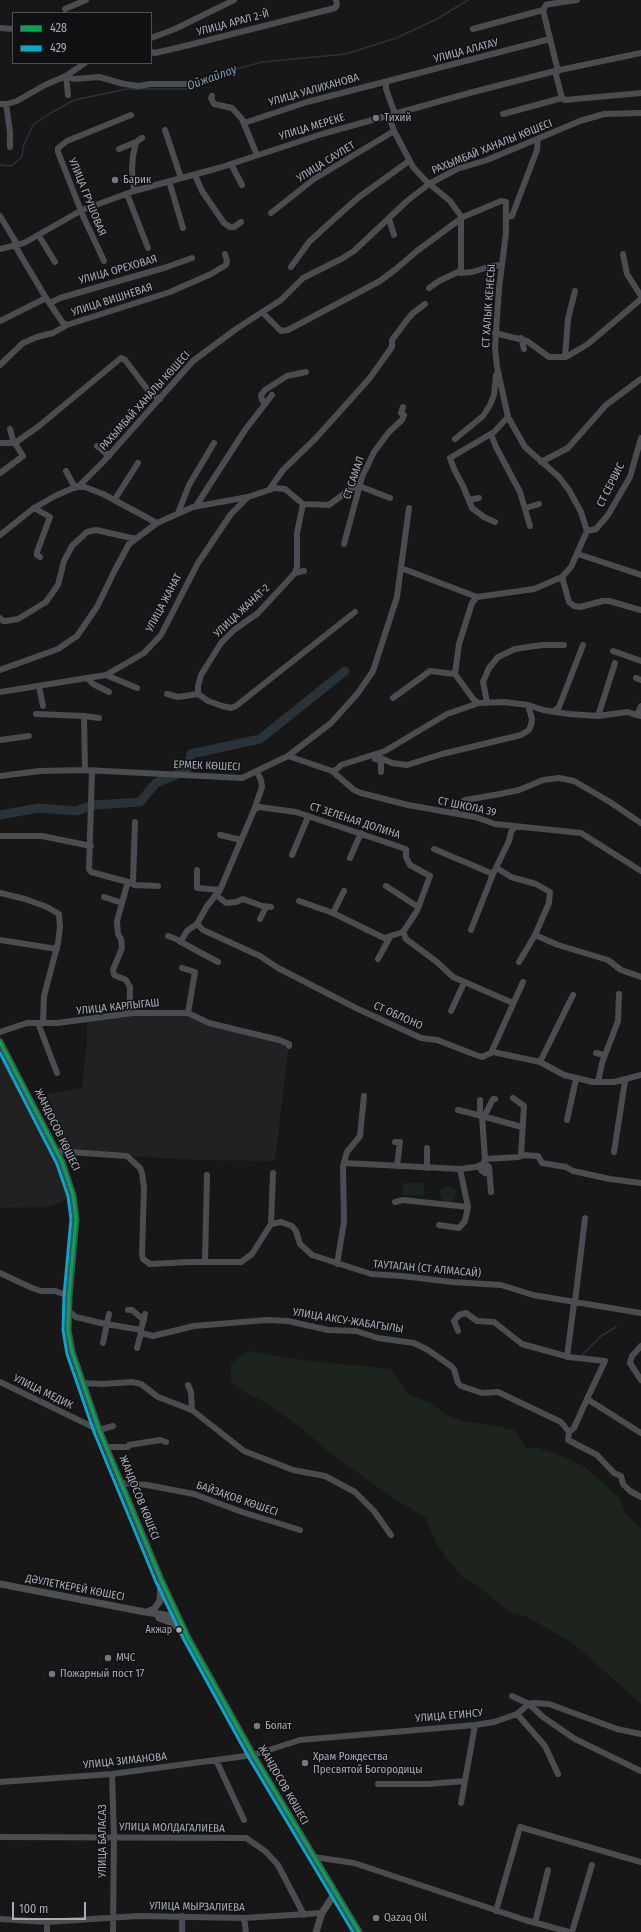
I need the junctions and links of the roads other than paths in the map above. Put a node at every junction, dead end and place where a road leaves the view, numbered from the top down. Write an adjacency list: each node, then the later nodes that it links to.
1 (86, 0): 5 (street)
2 (234, 0): 10 (street)
3 (336, 0): 12 (street, УЛИЦА АРАЛ 2-Й)
4 (577, 0): 6 (street, УЛИЦА АЛАТАУ)
5 (65, 9)
6 (544, 10): 9 (street, УЛИЦА АЛАТАУ); 11 (street)
7 (0, 28): 8 (street)
8 (12, 29)
9 (473, 29)
10 (152, 38)
11 (550, 39): 15 (street); 17 (street, УЛИЦА АЛАТАУ)
12 (152, 52)
13 (641, 53): 15 (street, УЛИЦА МЕРЕКЕ)
14 (84, 64): 16 (street)
15 (557, 71): 22 (street); 27 (street, УЛИЦА МЕРЕКЕ)
16 (66, 76): 18 (street); 20 (street); 23 (street)
17 (386, 82): 27 (street); 28 (street, УЛИЦА УАЛИХАНОВА)
18 (192, 84)
19 (641, 93): 22 (street)
20 (68, 95)
21 (212, 96): 28 (street)
22 (562, 98): 26 (street)
23 (3, 104): 34 (street)
24 (641, 113): 32 (street, РАХЫМБАЙ ХАНАЛЫ КӨШЕСІ)
25 (132, 114): 46 (street, УЛИЦА ГРУШОВАЯ)
26 (503, 114)
27 (392, 115): 30 (street); 35 (street, УЛИЦА МЕРЕКЕ)
28 (247, 122): 35 (street)
29 (165, 130): 40 (street)
30 (394, 131): 37 (street); 47 (street, УЛИЦА САУЛЕТ)
31 (142, 138): 33 (street)
32 (538, 139): 42 (street, РАХЫМБАЙ ХАНАЛЫ КӨШЕСІ); 49 (street, СТ ХАЛЫК КЕНЕСЫ)
33 (136, 142): 36 (street); 36 (street)
34 (10, 147)
35 (256, 155): 38 (street, УЛИЦА МЕРЕКЕ)
36 (133, 156): 44 (street)
37 (409, 162): 42 (street); 65 (street)
38 (231, 164): 39 (street, УЛИЦА МЕРЕКЕ); 43 (street)
39 (195, 175): 40 (street, УЛИЦА МЕРЕКЕ); 52 (street)
40 (181, 178): 41 (street, УЛИЦА МЕРЕКЕ)
41 (169, 181): 44 (street, УЛИЦА МЕРЕКЕ); 53 (street)
42 (429, 184): 50 (street, РАХЫМБАЙ ХАНАЛЫ КӨШЕСІ); 51 (street)
43 (242, 185)
44 (134, 191): 45 (street, УЛИЦА МЕРЕКЕ)
45 (127, 194): 46 (street, УЛИЦА МЕРЕКЕ); 57 (street)
46 (82, 210): 55 (street, УЛИЦА МЕРЕКЕ); 62 (street, УЛИЦА ГРУШОВАЯ)
47 (271, 213)
48 (0, 216): 56 (street)
49 (507, 217): 51 (street); 64 (street, СТ ХАЛЫК КЕНЕСЫ)
50 (389, 219): 54 (street); 73 (street, РАХЫМБАЙ ХАНАЛЫ КӨШЕСІ)
51 (461, 219): 66 (street); 73 (street)
52 (241, 222)
53 (183, 228)
54 (394, 235)
55 (39, 236): 56 (street, УЛИЦА МЕРЕКЕ); 63 (street)
56 (15, 244): 58 (street, УЛИЦА МЕРЕКЕ); 71 (street)
57 (148, 248)
58 (0, 249)
59 (225, 254): 75 (street, УЛИЦА ВИШНЕВАЯ)
60 (623, 254): 69 (street)
61 (192, 258): 71 (street, УЛИЦА ОРЕХОВАЯ)
62 (104, 261)
63 (55, 262)
64 (501, 265): 66 (street); 76 (street, СТ ХАЛЫК КЕНЕСЫ)
65 (291, 267)
66 (460, 271): 67 (street)
67 (429, 288)
68 (575, 291): 79 (street)
69 (641, 296)
70 (641, 299): 79 (street)
71 (48, 301): 74 (street, УЛИЦА ОРЕХОВАЯ); 75 (street)
72 (425, 304): 104 (street)
73 (262, 312): 85 (street, РАХЫМБАЙ ХАНАЛЫ КӨШЕСІ)
74 (0, 321)
75 (67, 326): 80 (street, УЛИЦА ВИШНЕВАЯ)
76 (495, 333): 77 (street); 81 (street, СТ ХАЛЫК КЕНЕСЫ)
77 (521, 338): 78 (street); 79 (street)
78 (524, 349)
79 (565, 358)
80 (0, 365)
81 (497, 367): 88 (street, СТ ХАЛЫК КЕНЕСЫ); 92 (street)
82 (306, 372): 86 (street)
83 (641, 379): 98 (street)
84 (272, 395): 86 (street)
85 (160, 399): 93 (street); 97 (street, РАХЫМБАЙ ХАНАЛЫ КӨШЕСІ)
86 (266, 402): 112 (street)
87 (404, 407): 102 (street, СТ САМАЛ)
88 (508, 421): 90 (street); 98 (street, СТ ХАЛЫК КЕНЕСЫ)
89 (10, 429): 93 (street)
90 (491, 434): 109 (street); 115 (street)
91 (641, 438): 120 (street, СТ СЕРВИС)
92 (455, 440)
93 (15, 442): 94 (street); 101 (street)
94 (0, 443)
95 (214, 443): 116 (street)
96 (97, 446): 97 (street)
97 (109, 456): 103 (street, РАХЫМБАЙ ХАНАЛЫ КӨШЕСІ)
98 (541, 462): 120 (street, СТ ХАЛЫК КЕНЕСЫ)
99 (138, 463): 108 (street)
100 (66, 471): 103 (street)
101 (0, 473)
102 (359, 486): 106 (street); 110 (street); 123 (street, СТ САМАЛ)
103 (76, 487): 108 (street); 113 (street, РАХЫМБАЙ ХАНАЛЫ КӨШЕСІ)
104 (272, 489): 105 (street); 110 (street)
105 (248, 497): 112 (street); 142 (street, УЛИЦА ЖАНАТ)
106 (390, 498)
107 (479, 498): 109 (street)
108 (115, 499): 118 (street)
109 (469, 500): 117 (street)
110 (303, 504): 128 (street)
111 (539, 504): 115 (street)
112 (196, 506): 116 (street)
113 (34, 508): 121 (street, РАХЫМБАЙ ХАНАЛЫ КӨШЕСІ); 125 (street)
114 (409, 508): 126 (street, ЕРМЕК КӨШЕСІ)
115 (526, 508): 119 (street)
116 (178, 513): 118 (street)
117 (495, 522)
118 (157, 523): 122 (street)
119 (530, 526)
120 (587, 531): 124 (street)
121 (0, 535)
122 (136, 539): 134 (street); 140 (street)
123 (344, 544)
124 (578, 554): 129 (street); 130 (street)
125 (40, 556)
126 (401, 568): 131 (street); 164 (street, ЕРМЕК КӨШЕСІ)
127 (304, 571): 128 (street)
128 (295, 573): 149 (street, УЛИЦА ЖАНАТ-2)
129 (641, 575)
130 (562, 577): 131 (street); 132 (street)
131 (477, 597): 141 (street)
132 (641, 610)
133 (355, 612): 149 (street)
134 (1, 620)
135 (564, 645): 151 (street)
136 (583, 645): 156 (street)
137 (612, 651): 138 (street)
138 (641, 661)
139 (615, 663): 160 (street)
140 (0, 670)
141 (455, 674): 150 (street); 152 (street)
142 (106, 675): 143 (street, УЛИЦА ЖАНАТ); 145 (street)
143 (87, 678): 144 (street, УЛИЦА ЖАНАТ); 147 (street)
144 (39, 686): 146 (street, УЛИЦА ЖАНАТ); 154 (street)
145 (137, 688)
146 (0, 692)
147 (109, 692)
148 (167, 694): 149 (street)
149 (198, 694)
150 (393, 698)
151 (487, 702): 152 (street); 153 (street)
152 (479, 703): 165 (street)
153 (528, 704): 156 (street); 165 (street)
154 (43, 706)
155 (641, 706): 158 (street)
156 (554, 712): 160 (street)
157 (36, 714): 159 (street)
158 (639, 715): 160 (street)
159 (84, 716): 161 (street); 166 (street)
160 (598, 716)
161 (100, 718)
162 (29, 736): 163 (street)
163 (0, 740)
164 (288, 756): 167 (street, СТ ШКОЛА 39); 168 (street, ЕРМЕК КӨШЕСІ)
165 (371, 756): 167 (street); 169 (street)
166 (89, 770): 168 (street, ЕРМЕК КӨШЕСІ); 170 (street, ЕРМЕК КӨШЕСІ); 181 (street)
167 (332, 771): 172 (street, СТ ШКОЛА 39)
168 (257, 772): 171 (street)
169 (381, 772)
170 (0, 776)
171 (254, 810): 173 (street, СТ ЗЕЛЕНАЯ ДОЛИНА); 180 (street)
172 (454, 813): 175 (street); 176 (street, СТ ШКОЛА 39)
173 (308, 816): 177 (street, СТ ЗЕЛЕНАЯ ДОЛИНА); 183 (street)
174 (135, 822): 189 (street)
175 (641, 823)
176 (515, 827): 185 (street); 187 (street, СТ ШКОЛА 39)
177 (361, 833): 184 (street); 198 (street, СТ ЗЕЛЕНАЯ ДОЛИНА)
178 (0, 836): 181 (street)
179 (220, 836): 180 (street)
180 (241, 840): 194 (street)
181 (91, 846): 189 (street)
182 (434, 849): 188 (street)
183 (292, 855)
184 (350, 858)
185 (497, 868): 188 (street); 204 (street)
186 (197, 870): 194 (street)
187 (641, 872)
188 (493, 874): 202 (street)
189 (132, 882): 190 (street); 197 (street)
190 (158, 886)
191 (386, 886): 198 (street)
192 (344, 891): 199 (street)
193 (0, 893): 209 (street)
194 (218, 893): 200 (street); 201 (street)
195 (104, 897): 197 (street)
196 (299, 901): 199 (street)
197 (122, 903): 222 (street)
198 (418, 907): 203 (street, СТ ЗЕЛЕНАЯ ДОЛИНА)
199 (333, 913): 206 (street)
200 (260, 918)
201 (197, 924): 208 (street); 227 (street, СТ ОБЛОНО)
202 (471, 930)
203 (403, 932): 206 (street); 216 (street)
204 (535, 935): 212 (street); 214 (street)
205 (168, 936): 208 (street)
206 (390, 937): 210 (street)
207 (0, 940): 209 (street)
208 (182, 941): 211 (street)
209 (57, 949): 223 (street)
210 (378, 959)
211 (218, 962)
212 (519, 962)
213 (182, 968): 221 (street)
214 (641, 977)
215 (523, 982): 219 (street)
216 (464, 983): 219 (street); 220 (street)
217 (619, 994): 229 (street)
218 (573, 995): 230 (street)
219 (513, 1003): 227 (street)
220 (451, 1011)
221 (188, 1013): 222 (street, УЛИЦА КАРЛЫГАШ); 226 (street, УЛИЦА КАРЛЫГАШ)
222 (127, 1014): 223 (street, УЛИЦА КАРЛЫГАШ)
223 (40, 1023): 224 (street, УЛИЦА КАРЛЫГАШ); 231 (street)
224 (0, 1032)
225 (0, 1042): 246 (main road, ЖАНДОСОВ КӨШЕСІ)
226 (289, 1046)
227 (491, 1053): 230 (street, СТ ОБЛОНО)
228 (596, 1053): 229 (street)
229 (604, 1055): 235 (street)
230 (540, 1062): 233 (street, СТ ОБЛОНО)
231 (57, 1073)
232 (641, 1074): 234 (street, СТ ОБЛОНО)
233 (576, 1079): 235 (street, СТ ОБЛОНО); 242 (street)
234 (625, 1081): 235 (street, СТ ОБЛОНО); 247 (street)
235 (598, 1082)
236 (364, 1096): 249 (street)
237 (513, 1098): 243 (street)
238 (495, 1099): 241 (street)
239 (480, 1100): 241 (street)
240 (458, 1110): 241 (street)
241 (482, 1116): 243 (street); 250 (street)
242 (567, 1120)
243 (522, 1127): 248 (street)
244 (399, 1140): 251 (street)
245 (427, 1148): 252 (street)
246 (56, 1151): 264 (street); 267 (main road, ЖАНДОСОВ КӨШЕСІ)
247 (614, 1152)
248 (521, 1155): 250 (street); 257 (street)
249 (344, 1163): 251 (street); 265 (street)
250 (483, 1163): 253 (street); 256 (street); 256 (street)
251 (397, 1166): 252 (street)
252 (427, 1168): 253 (street)
253 (460, 1169): 260 (street)
254 (273, 1173): 262 (street)
255 (207, 1175): 264 (street)
256 (490, 1180): 258 (street)
257 (641, 1183)
258 (491, 1192)
259 (395, 1202): 260 (street)
260 (468, 1207): 263 (street)
261 (585, 1218): 268 (street)
262 (271, 1224): 264 (street); 265 (street, ТАУТАГАН (СТ АЛМАСАЙ))
263 (439, 1225)
264 (205, 1262)
265 (337, 1264): 268 (street, ТАУТАГАН (СТ АЛМАСАЙ))
266 (0, 1274): 267 (street)
267 (69, 1296): 270 (main road, ЖАНДОСОВ КӨШЕСІ)
268 (574, 1303): 271 (street, ТАУТАГАН (СТ АЛМАСАЙ)); 279 (street)
269 (128, 1310): 275 (street)
270 (68, 1311): 273 (street, УЛИЦА АКСУ-ЖАБАГЫЛЫ); 282 (main road, ЖАНДОСОВ КӨШЕСІ)
271 (641, 1313)
272 (109, 1314): 273 (street)
273 (107, 1324): 275 (street, УЛИЦА АКСУ-ЖАБАГЫЛЫ); 276 (street)
274 (458, 1331): 279 (street)
275 (141, 1332): 278 (street); 288 (street, УЛИЦА АКСУ-ЖАБАГЫЛЫ)
276 (103, 1343)
277 (641, 1346): 280 (street)
278 (137, 1348)
279 (567, 1357): 284 (street)
280 (641, 1380)
281 (0, 1382): 287 (street, УЛИЦА МЕДИК)
282 (82, 1383): 285 (street); 287 (main road, ЖАНДОСОВ КӨШЕСІ)
283 (188, 1385): 285 (street)
284 (587, 1399): 288 (street); 289 (street)
285 (192, 1410): 295 (street)
286 (113, 1426): 287 (street)
287 (99, 1430): 291 (main road, ЖАНДОСОВ КӨШЕСІ)
288 (569, 1432): 293 (street, УЛИЦА АКСУ-ЖАБАГЫЛЫ)
289 (641, 1433)
290 (166, 1442): 291 (street)
291 (106, 1447): 292 (main road, ЖАНДОСОВ КӨШЕСІ)
292 (121, 1483): 294 (street, БАЙЗАҚОВ КӨШЕСІ); 296 (main road, ЖАНДОСОВ КӨШЕСІ)
293 (641, 1497)
294 (300, 1530)
295 (391, 1535)
296 (161, 1580): 298 (main road); 299 (main road, ЖАНДОСОВ КӨШЕСІ)
297 (0, 1584): 298 (main road, ДӘУЛЕТКЕРЕЙ КӨШЕСІ)
298 (145, 1612): 299 (main road); 300 (main road)
299 (178, 1617): 300 (main road, ЖАНДОСОВ КӨШЕСІ)
300 (188, 1638): 306 (main road, ЖАНДОСОВ КӨШЕСІ)
301 (512, 1696): 302 (street)
302 (528, 1704): 303 (street, УЛИЦА ЕГИНСУ); 305 (street); 308 (street)
303 (517, 1714): 304 (street, УЛИЦА ЕГИНСУ); 310 (street)
304 (475, 1725): 306 (street, УЛИЦА ЕГИНСУ); 311 (street)
305 (641, 1734)
306 (253, 1755): 307 (street, УЛИЦА ЗИМАНОВА); 318 (main road, ЖАНДОСОВ КӨШЕСІ)
307 (216, 1760): 309 (street, УЛИЦА ЗИМАНОВА); 315 (street)
308 (641, 1770)
309 (112, 1774): 312 (street, УЛИЦА ЗИМАНОВА); 316 (street, УЛИЦА БАЛАСАЗ)
310 (558, 1774)
311 (465, 1781): 313 (street); 314 (street)
312 (0, 1782)
313 (378, 1784)
314 (461, 1803)
315 (244, 1820)
316 (114, 1837): 317 (street, УЛИЦА МОЛДАГАЛИЕВА); 325 (street, УЛИЦА МОЛДАГАЛИЕВА); 327 (street, УЛИЦА БАЛАСАЗ)
317 (0, 1838)
318 (314, 1857): 322 (main road, ЖАНДОСОВ КӨШЕСІ); 323 (street)
319 (641, 1862): 323 (street)
320 (592, 1865): 338 (street)
321 (548, 1870): 331 (street)
322 (335, 1894): 324 (main road); 337 (main road, ЖАНДОСОВ КӨШЕСІ)
323 (496, 1911): 331 (street)
324 (322, 1913): 325 (street, УЛИЦА МЫРЗАЛИЕВА); 336 (main road)
325 (304, 1915): 328 (street, УЛИЦА МЫРЗАЛИЕВА)
326 (182, 1916): 327 (street, УЛИЦА МЫРЗАЛИЕВА); 328 (street, УЛИЦА МЫРЗАЛИЕВА); 334 (street)
327 (112, 1918): 330 (street, УЛИЦА МЫРЗАЛИЕВА); 333 (street, УЛИЦА БАЛАСАЗ)
328 (244, 1918): 335 (street)
329 (0, 1919): 330 (street, УЛИЦА МЫРЗАЛИЕВА)
330 (47, 1922): 332 (street)
331 (535, 1923): 338 (street)
332 (47, 1932)
333 (113, 1932)
334 (182, 1932)
335 (246, 1932)
336 (316, 1932)
337 (359, 1932)
338 (571, 1932)

